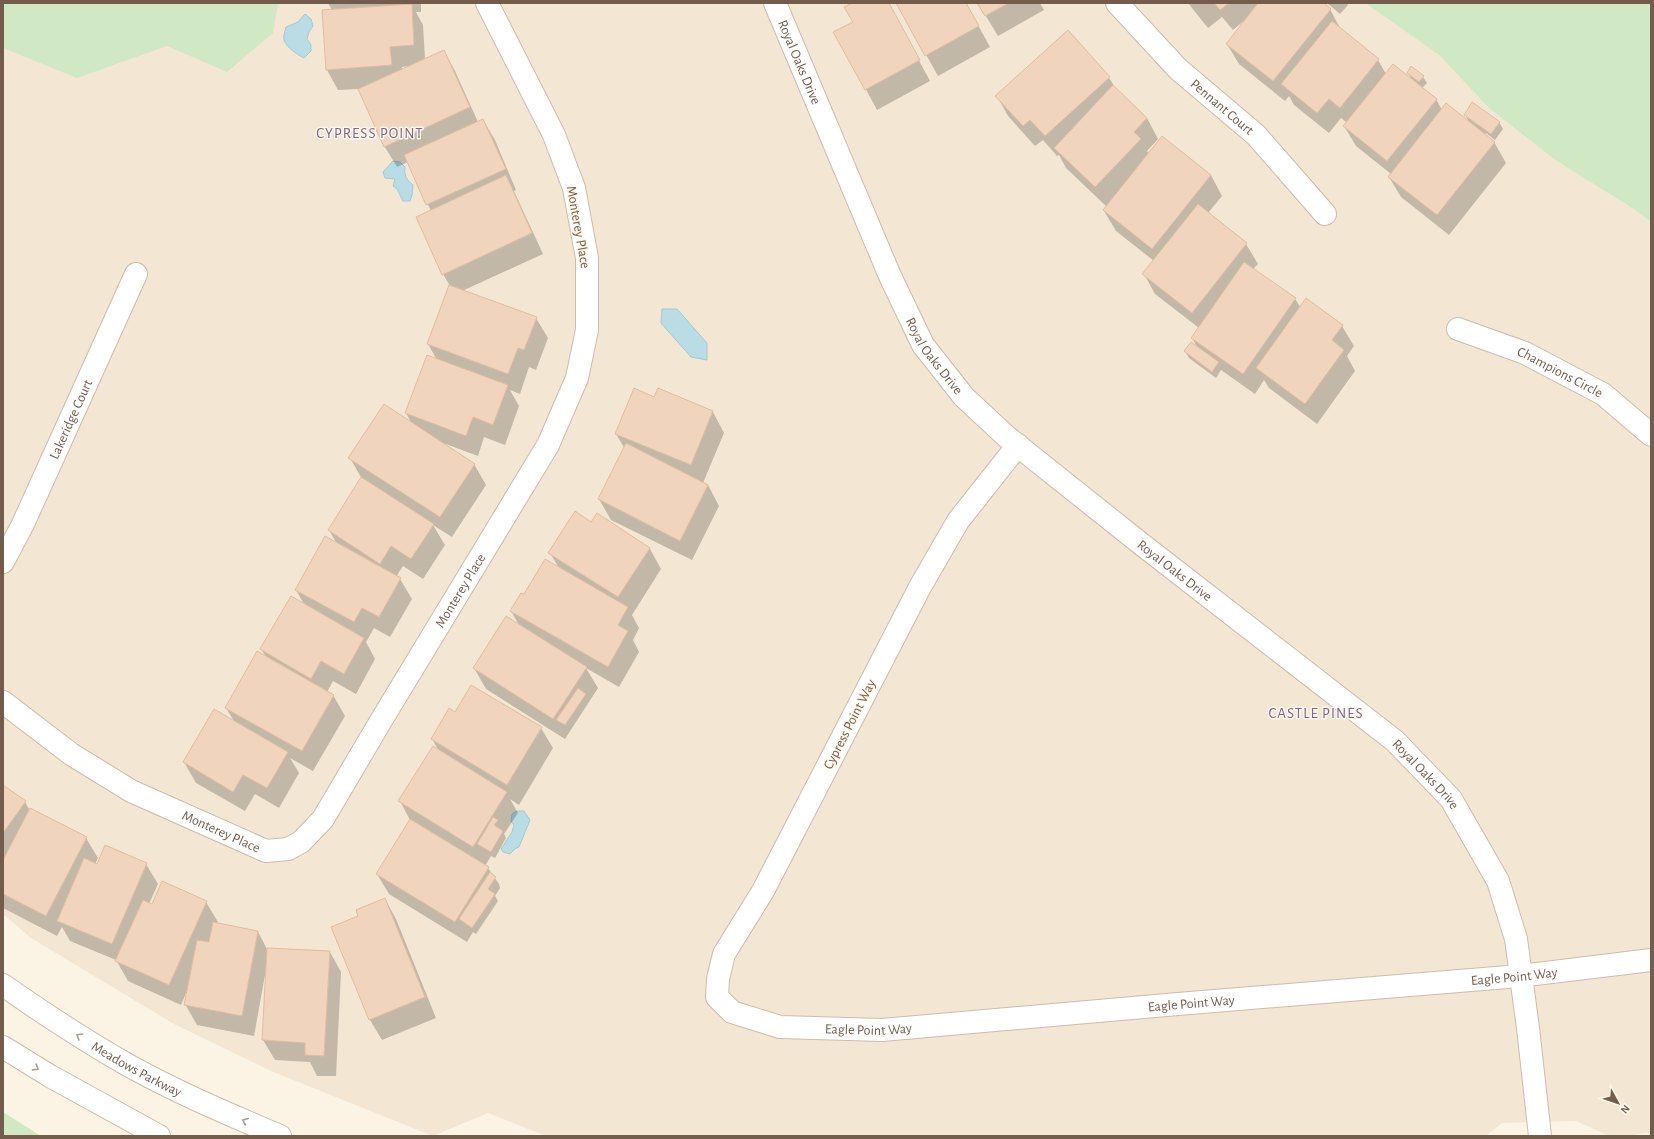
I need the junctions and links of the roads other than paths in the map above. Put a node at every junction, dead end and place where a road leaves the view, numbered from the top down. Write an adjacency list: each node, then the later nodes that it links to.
1 (487, 3): 10 (street, Monterey Place)
2 (775, 3): 8 (street, Royal Oaks Drive)
3 (1116, 3): 4 (street, Pennant Court)
4 (1325, 214)
5 (136, 274): 9 (street, Lakeridge Court)
6 (1458, 329): 7 (street, Champions Circle)
7 (1651, 435)
8 (1018, 445): 12 (street, Royal Oaks Drive); 14 (street, Cypress Point Way)
9 (3, 562)
10 (3, 702)
11 (1651, 960): 12 (street, Eagle Point Way)
12 (1520, 976): 14 (street, Eagle Point Way); 18 (street, Royal Oaks Drive)
13 (3, 985): 17 (street, Meadows Parkway, one-way to 13)
14 (732, 1012)
15 (3, 1047): 16 (street, one-way to 16)
16 (159, 1136)
17 (280, 1136)
18 (1540, 1136)

